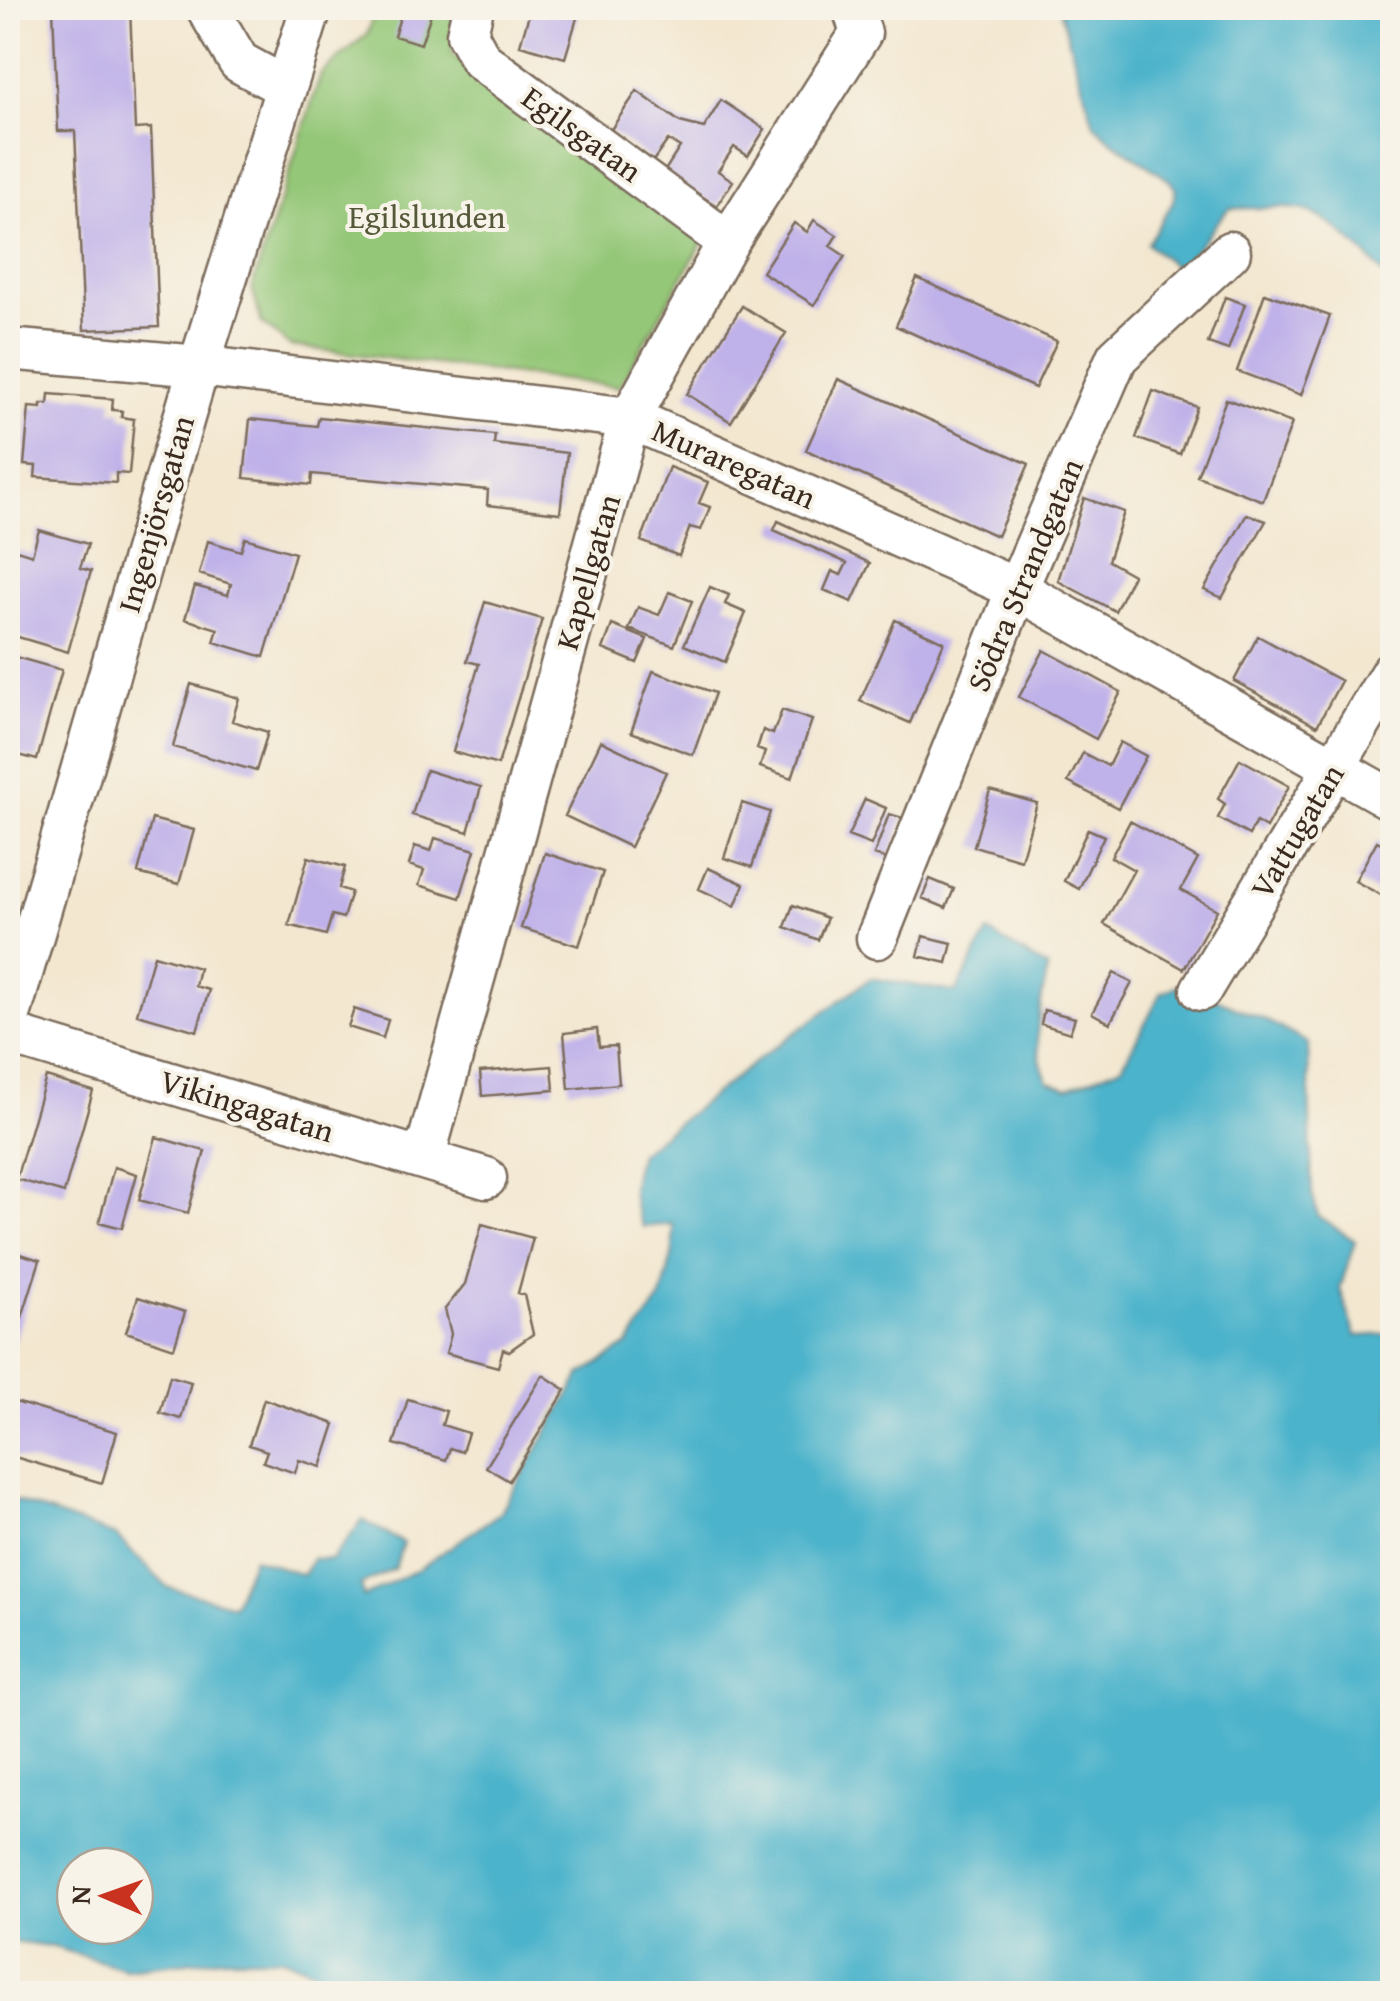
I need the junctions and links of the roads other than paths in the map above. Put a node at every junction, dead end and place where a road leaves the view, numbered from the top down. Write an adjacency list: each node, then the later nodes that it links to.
1 (207, 8): 5 (street)
2 (311, 8): 5 (street, Ingenjörsgatan)
3 (473, 8): 6 (street, Egilsgatan)
4 (858, 20): 6 (street, Kapellgatan)
5 (285, 87): 9 (street, Ingenjörsgatan)
6 (728, 242): 10 (street, Kapellgatan)
7 (1230, 252): 11 (street, Södra Strandgatan)
8 (8, 349): 9 (street, Muraregatan)
9 (199, 366): 10 (street, Muraregatan); 17 (street, Ingenjörsgatan)
10 (630, 418): 11 (street, Muraregatan); 19 (street, Kapellgatan)
11 (1017, 589): 13 (street, Muraregatan); 15 (street, Södra Strandgatan)
12 (1392, 672): 13 (street, Vattugatan)
13 (1336, 767): 14 (street, Muraregatan); 16 (street, Vattugatan)
14 (1392, 800)
15 (877, 938)
16 (1201, 990)
17 (8, 1022)
18 (8, 1034): 19 (street, Vikingagatan)
19 (424, 1158): 20 (street, Vikingagatan)
20 (486, 1178)

